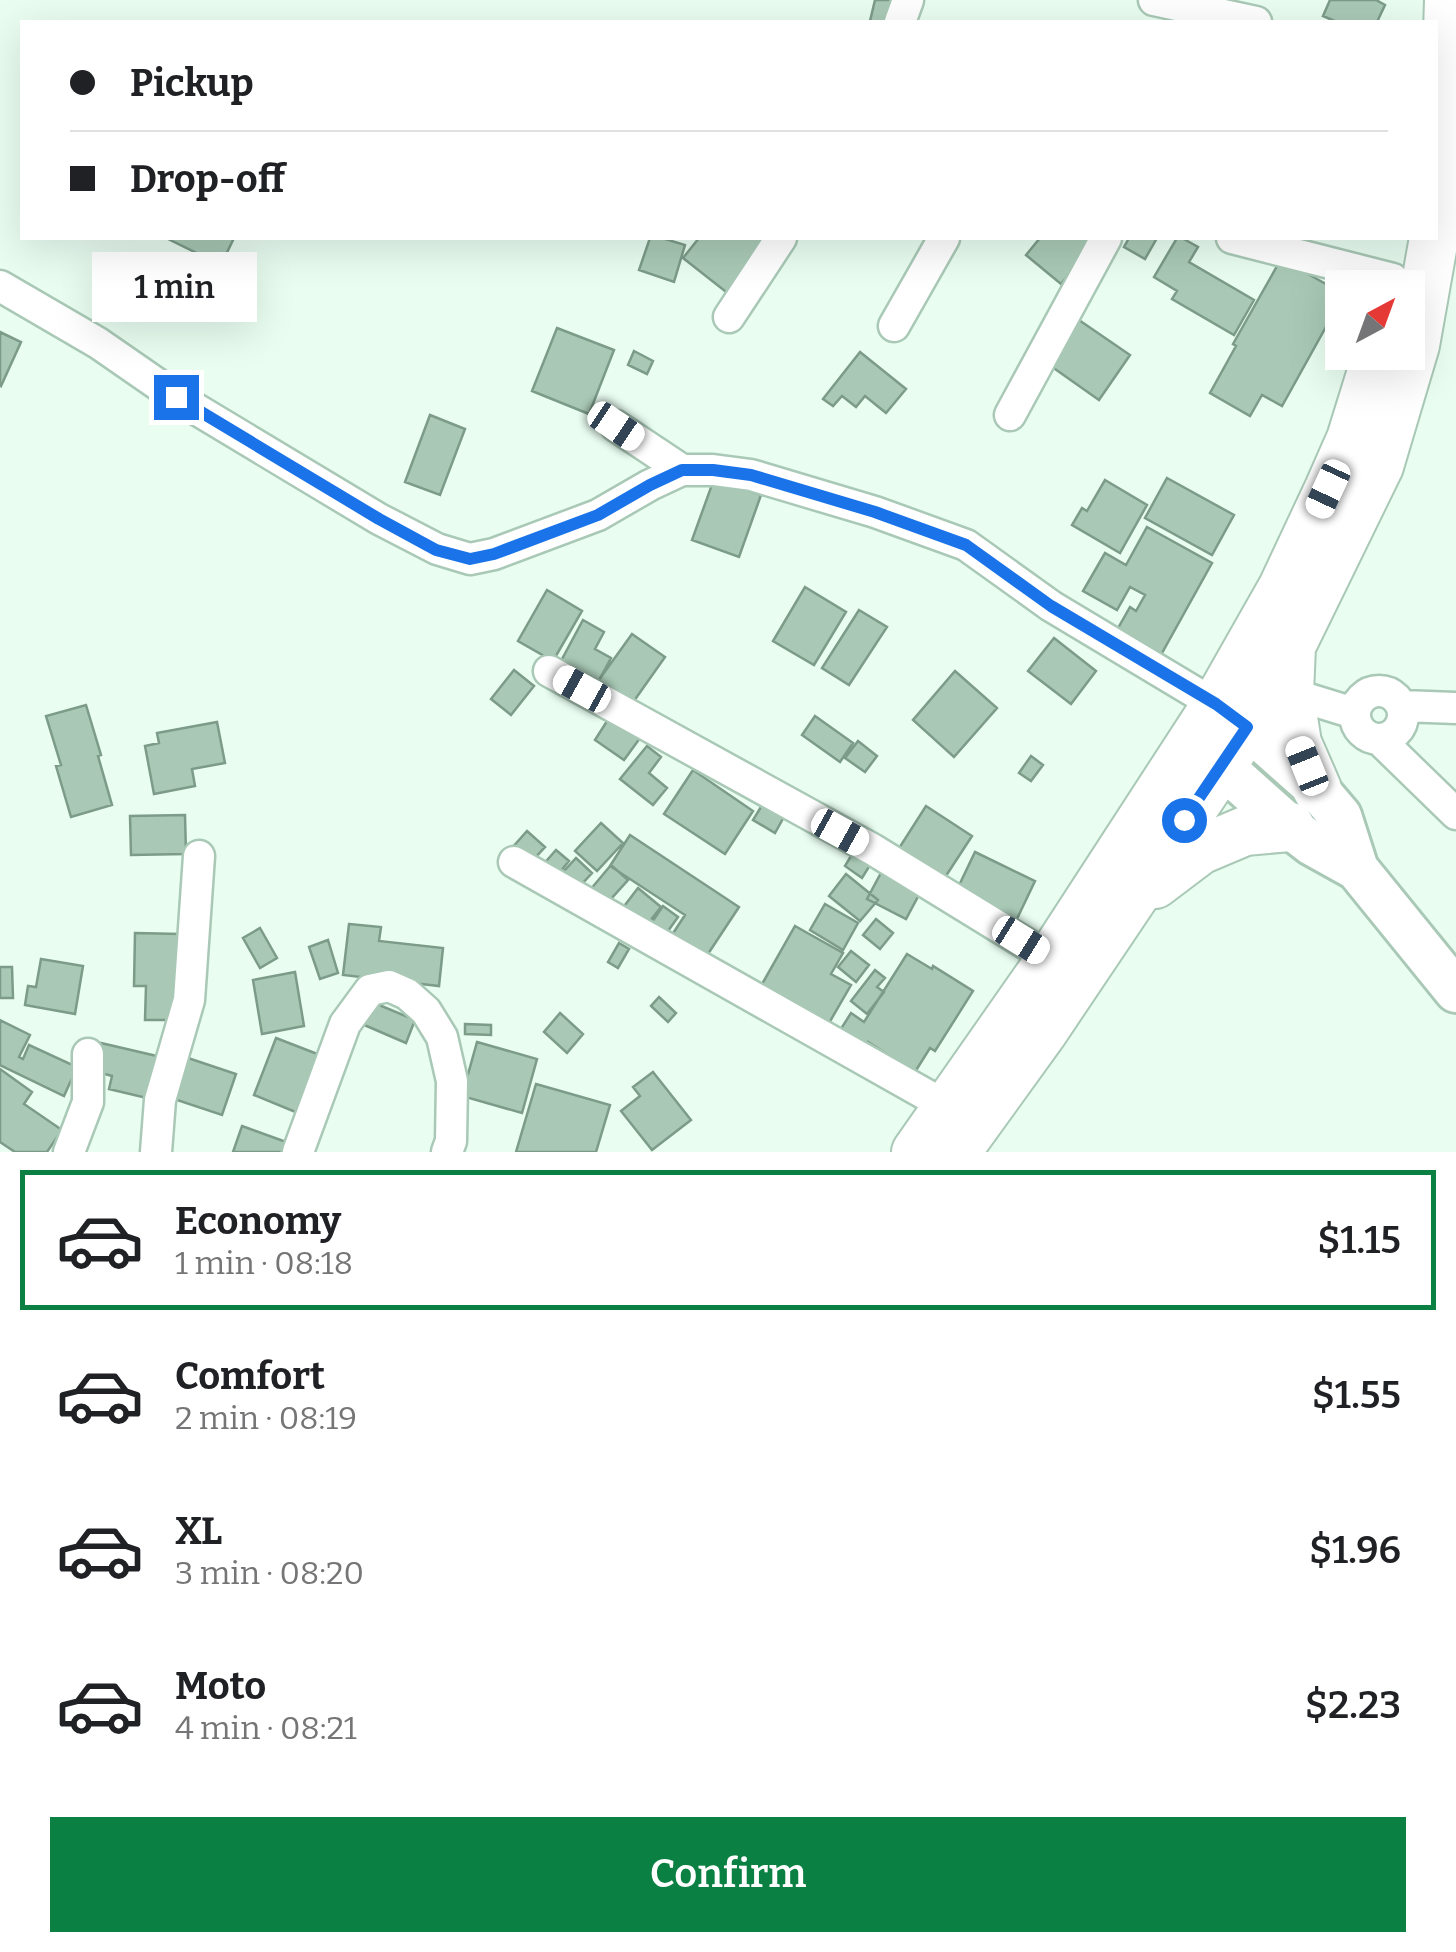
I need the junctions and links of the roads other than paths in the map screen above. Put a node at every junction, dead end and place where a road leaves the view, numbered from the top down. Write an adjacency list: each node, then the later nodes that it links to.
1 (1154, 0): 3 (street)
2 (1449, 0): 4 (main road)
3 (1247, 20)
4 (1438, 218)
5 (780, 240): 12 (street)
6 (943, 240): 13 (street)
7 (1105, 240): 15 (street)
8 (1243, 240): 10 (street)
9 (1434, 240): 18 (main road)
10 (1395, 268)
11 (0, 286): 17 (street)
12 (729, 316)
13 (894, 326)
14 (1372, 370): 24 (main road)
15 (1010, 415)
16 (616, 426): 17 (street)
17 (682, 470): 24 (street)
18 (1292, 644): 20 (main road); 24 (main road)
19 (549, 672): 33 (street)
20 (1289, 694): 23 (street); 26 (main road)
21 (1402, 706): 22 (street); 23 (street); 25 (street)
22 (1456, 708)
23 (1354, 713): 25 (street)
24 (1219, 734): 26 (main road); 28 (main road); 32 (main road); 33 (main road)
25 (1380, 740): 27 (street)
26 (1316, 789): 31 (main road)
27 (1456, 814)
28 (1290, 828): 31 (main road); 32 (main road)
29 (199, 856): 38 (street)
30 (514, 862): 36 (street)
31 (1357, 869): 34 (main road)
32 (1128, 904): 36 (main road)
33 (1051, 958): 36 (main road)
34 (1456, 991)
35 (88, 1054): 37 (street)
36 (952, 1130): 41 (main road)
37 (70, 1152)
38 (156, 1152)
39 (298, 1152): 40 (street)
40 (446, 1152)
41 (916, 1152)

